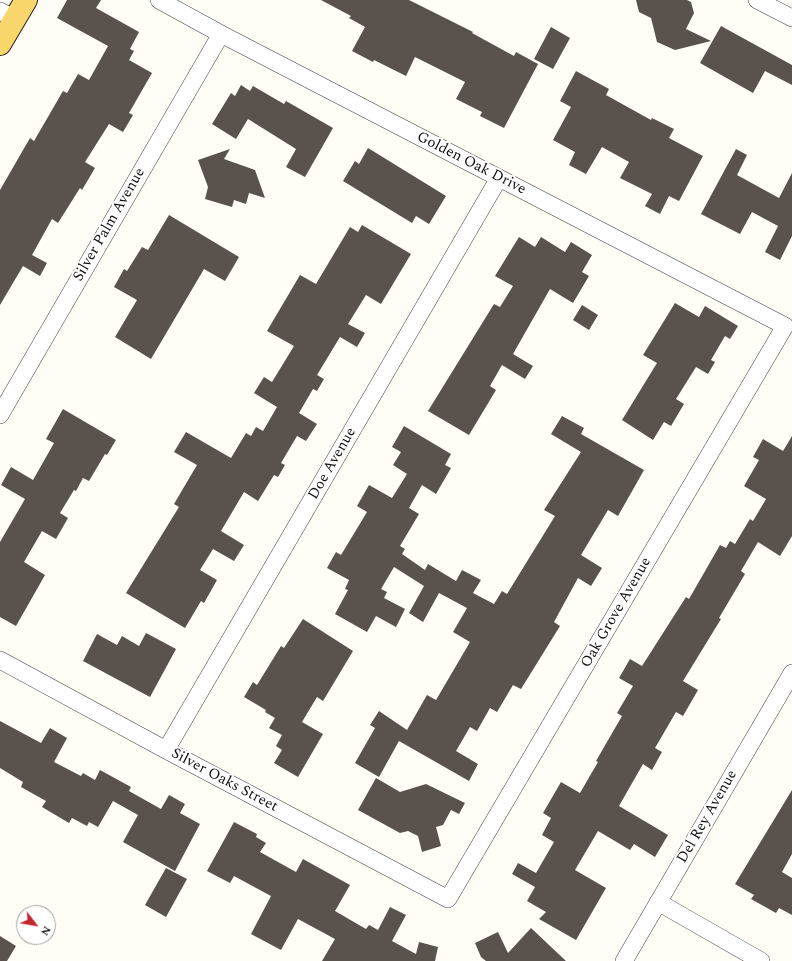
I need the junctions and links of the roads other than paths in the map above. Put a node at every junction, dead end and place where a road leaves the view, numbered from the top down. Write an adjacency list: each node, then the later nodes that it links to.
1 (26, 0): 4 (main road)
2 (159, 0): 6 (street, Golden Oak Drive)
3 (756, 0): 5 (street)
4 (7, 15): 7 (main road)
5 (792, 18)
6 (220, 34): 8 (street, Golden Oak Drive); 10 (street, Silver Palm Avenue)
7 (0, 44)
8 (499, 178): 9 (street, Golden Oak Drive); 13 (street, Doe Avenue)
9 (785, 326): 14 (street, Oak Grove Avenue)
10 (0, 415)
11 (0, 660): 13 (street, Silver Oaks Street)
12 (792, 673): 15 (street, Del Rey Avenue)
13 (166, 750): 14 (street, Silver Oaks Street)
14 (448, 899)
15 (658, 902): 16 (street, Del Rey Avenue); 17 (street)
16 (624, 961)
17 (761, 961)

